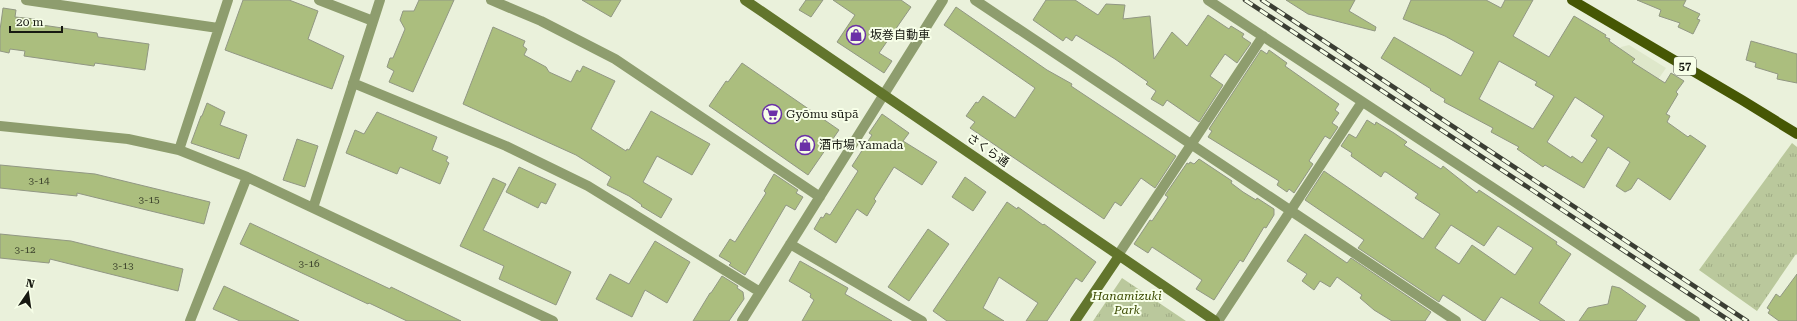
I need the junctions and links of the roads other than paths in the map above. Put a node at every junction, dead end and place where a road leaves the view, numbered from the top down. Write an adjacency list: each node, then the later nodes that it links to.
1 (26, 0): 12 (street)
2 (228, 0): 12 (street)
3 (319, 0): 11 (street)
4 (380, 0): 11 (street)
5 (491, 0): 22 (street)
6 (745, 0): 15 (street, さくら通)
7 (943, 0): 15 (street)
8 (975, 0): 19 (street)
9 (1208, 0): 13 (street)
10 (1572, 0): 18 (main road, 57)
11 (373, 21): 14 (street)
12 (218, 28): 20 (street)
13 (1263, 36): 16 (street); 19 (street)
14 (353, 83): 23 (street); 27 (street)
15 (884, 94): 22 (street); 26 (street, さくら通)
16 (1362, 102): 24 (street); 35 (street)
17 (0, 126): 20 (street)
18 (1797, 134)
19 (1191, 144): 24 (street); 26 (street)
20 (179, 150): 21 (street)
21 (247, 177): 23 (street); 28 (street)
22 (820, 197): 25 (street)
23 (313, 208): 29 (street)
24 (1291, 211): 33 (street); 34 (street)
25 (790, 244): 27 (street); 31 (street)
26 (1118, 255): 32 (street); 33 (street, さくら通)
27 (760, 292): 30 (street)
28 (190, 321)
29 (553, 321)
30 (742, 321)
31 (922, 321)
32 (1075, 321)
33 (1216, 321)
34 (1456, 321)
35 (1695, 321)

